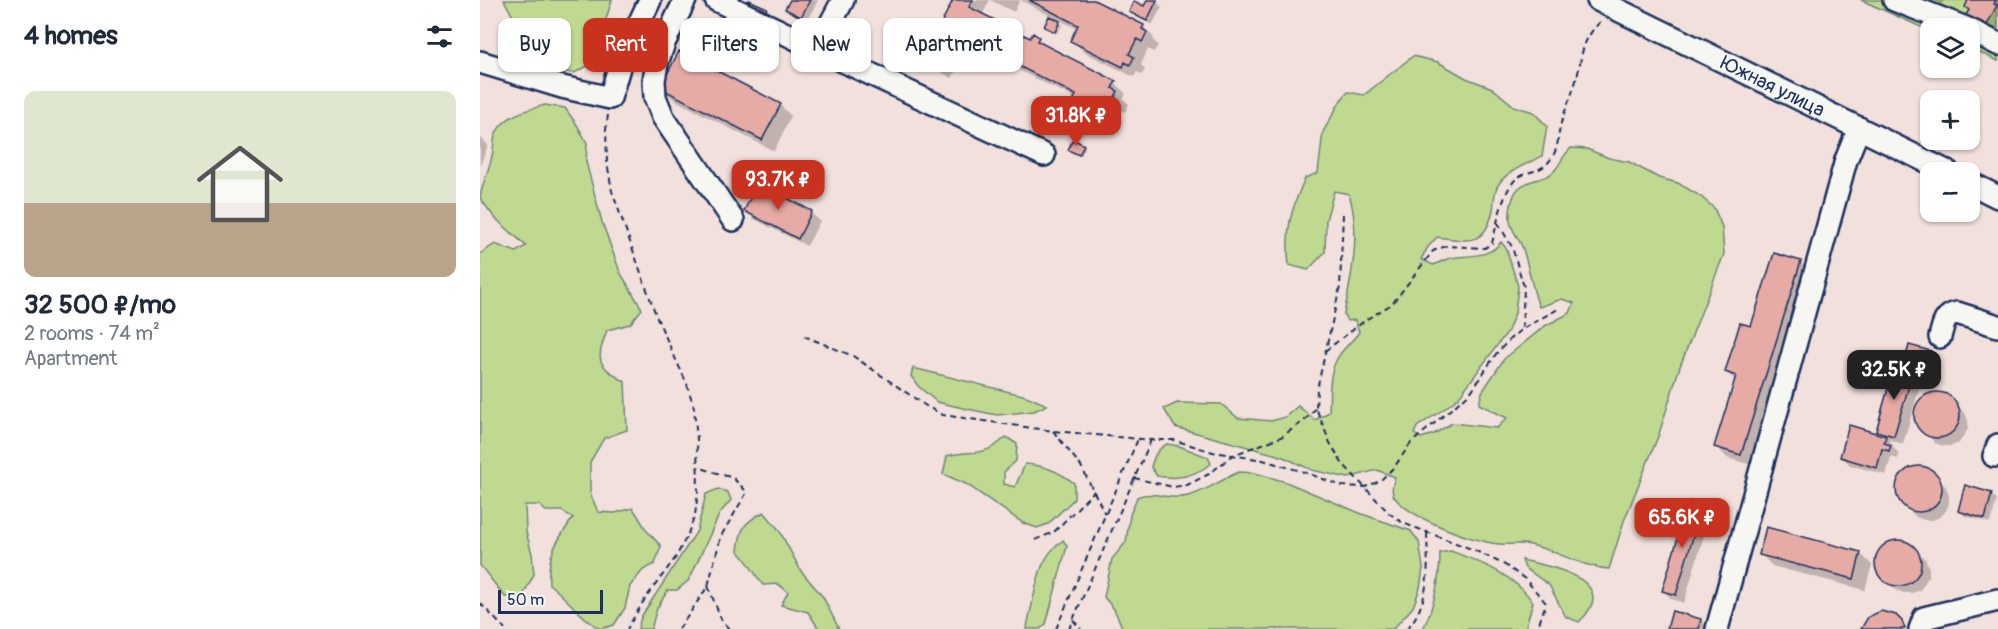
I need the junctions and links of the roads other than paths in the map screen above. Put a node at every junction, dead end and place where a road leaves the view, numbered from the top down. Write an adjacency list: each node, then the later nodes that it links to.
1 (650, 0): 12 (street)
2 (685, 0): 19 (street)
3 (716, 0): 10 (street)
4 (843, 0): 7 (street)
5 (1894, 0): 8 (street)
6 (1606, 4): 14 (street, Южная улица)
7 (834, 18)
8 (1940, 18)
9 (1980, 35): 11 (street)
10 (791, 36)
11 (1998, 44)
12 (480, 62)
13 (867, 72): 15 (street)
14 (1859, 128): 16 (street, Южная улица); 23 (street)
15 (1044, 155)
16 (1928, 162)
17 (1980, 188): 18 (street)
18 (1998, 197)
19 (733, 220)
20 (1998, 326): 21 (street)
21 (1940, 337)
22 (1998, 600): 24 (street)
23 (1717, 629)
24 (1920, 629)

